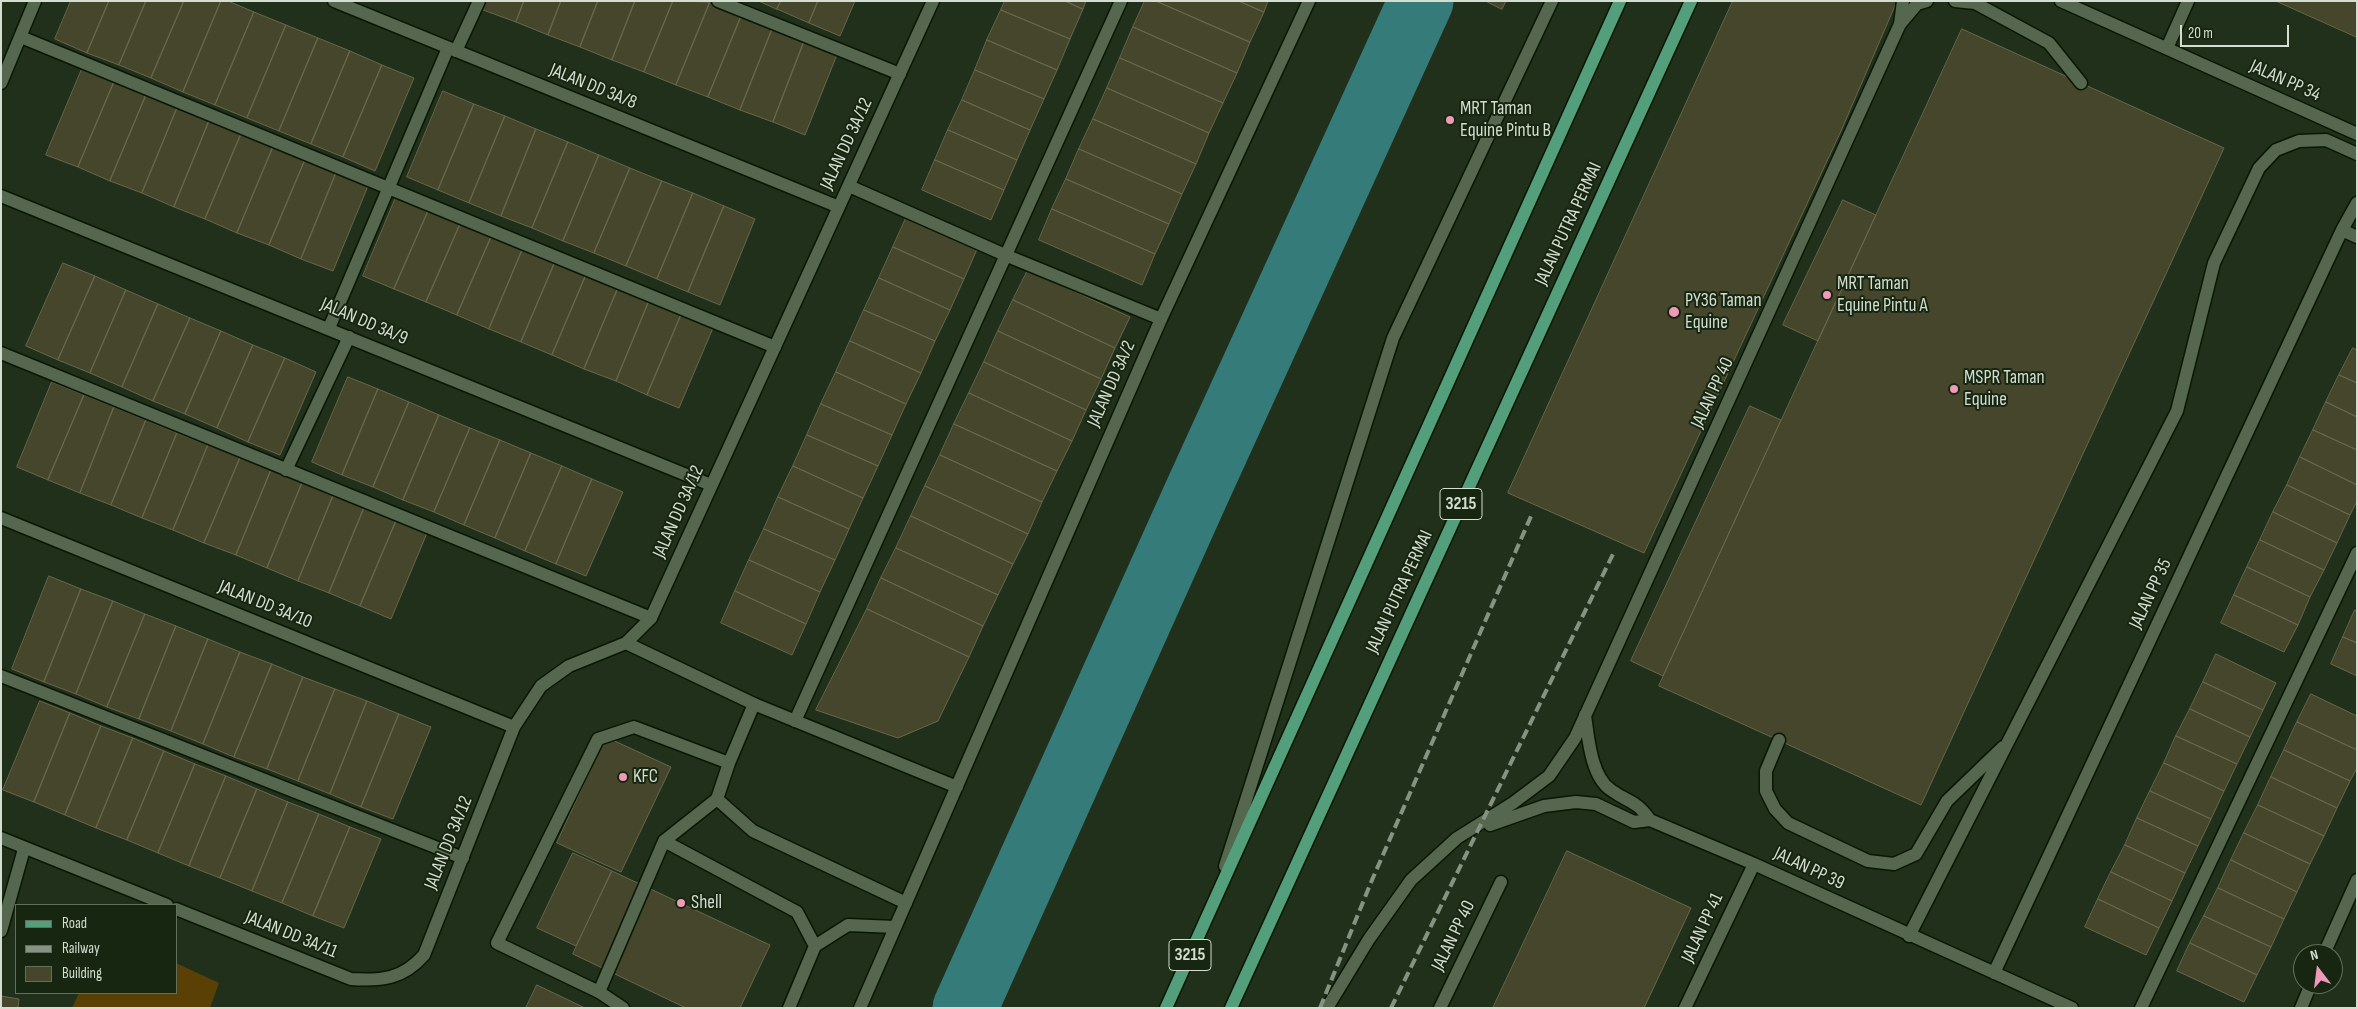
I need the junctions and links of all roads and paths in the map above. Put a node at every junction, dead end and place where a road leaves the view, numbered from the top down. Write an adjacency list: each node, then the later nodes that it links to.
1 (35, 1): 17 (street)
2 (334, 1): 19 (street, JALAN DD 3A/8)
3 (479, 1): 19 (street)
4 (718, 1): 20 (street)
5 (933, 1): 20 (street, JALAN DD 3A/12)
6 (1121, 1): 32 (street)
7 (1309, 1): 33 (street, JALAN DD 3A/2)
8 (1552, 1): 64 (street)
9 (1620, 1): 64 (main road, 3215)
10 (1691, 1): 80 (main road, JALAN PUTRA PERMAI / 3215)
11 (1903, 1): 16 (street, JALAN PP 40)
12 (1927, 1): 16 (street)
13 (1955, 1): 22 (street)
14 (2061, 1): 18 (street, JALAN PP 34)
15 (2188, 1): 18 (street)
16 (1900, 24): 46 (street, JALAN PP 40)
17 (21, 37): 21 (street); 26 (street)
18 (2167, 48): 23 (street, JALAN PP 34)
19 (452, 49): 26 (street); 29 (street, JALAN DD 3A/8)
20 (900, 74): 25 (street, JALAN DD 3A/12)
21 (1, 83)
22 (2081, 83)
23 (2357, 134)
24 (2357, 154): 50 (street)
25 (849, 186): 29 (street, JALAN DD 3A/12); 32 (street)
26 (388, 188): 34 (street); 36 (street)
27 (1, 196): 34 (street, JALAN DD 3A/9)
28 (2357, 203): 30 (street, JALAN PP 35)
29 (839, 207): 36 (street, JALAN DD 3A/12)
30 (2342, 230): 31 (street); 72 (street, JALAN PP 35)
31 (2357, 237)
32 (1005, 254): 33 (street); 47 (street)
33 (1161, 319): 52 (street, JALAN DD 3A/2)
34 (329, 328): 35 (street, JALAN DD 3A/9)
35 (349, 337): 38 (street); 39 (street, JALAN DD 3A/9)
36 (775, 348): 39 (street, JALAN DD 3A/12)
37 (1, 353): 38 (street)
38 (286, 470): 42 (street)
39 (711, 486): 42 (street, JALAN DD 3A/12)
40 (1, 518): 48 (street, JALAN DD 3A/10)
41 (2357, 553): 85 (street)
42 (651, 618): 43 (street, JALAN DD 3A/12)
43 (626, 643): 45 (street); 48 (street, JALAN DD 3A/12)
44 (1, 676): 59 (street)
45 (754, 704): 47 (street); 51 (street)
46 (1585, 715): 54 (street, JALAN PP 39); 56 (street, JALAN PP 40)
47 (795, 721): 52 (street)
48 (514, 727): 59 (street, JALAN DD 3A/12)
49 (1779, 740): 50 (street)
50 (2011, 740): 69 (street)
51 (729, 763): 53 (street); 74 (street)
52 (957, 786): 63 (street, JALAN DD 3A/2)
53 (717, 799): 57 (street); 63 (street)
54 (1650, 820): 56 (street); 60 (street, JALAN PP 39)
55 (1, 838): 58 (street)
56 (1457, 838): 81 (street)
57 (664, 841): 71 (street); 74 (street)
58 (24, 848): 65 (street); 68 (street)
59 (463, 858): 73 (street, JALAN DD 3A/12)
60 (1754, 864): 69 (street, JALAN PP 39); 83 (street, JALAN PP 41)
61 (2357, 880): 70 (street)
62 (1501, 882): 82 (street, JALAN PP 40)
63 (906, 902): 67 (street, JALAN DD 3A/2)
64 (1214, 902): 79 (main road, 3215)
65 (164, 904)
66 (178, 910): 73 (street, JALAN DD 3A/11)
67 (895, 927): 71 (street); 78 (street, JALAN DD 3A/2)
68 (1, 931)
69 (1909, 936): 72 (street, JALAN PP 39)
70 (2328, 944)
71 (815, 946): 77 (street)
72 (1994, 973): 84 (street, JALAN PP 39)
73 (395, 976)
74 (599, 992): 76 (street)
75 (2307, 994): 86 (street)
76 (623, 1008)
77 (789, 1008)
78 (860, 1008)
79 (1166, 1008)
80 (1232, 1008)
81 (1328, 1008)
82 (1440, 1008)
83 (1685, 1008)
84 (2072, 1008)
85 (2141, 1008)
86 (2301, 1008)

